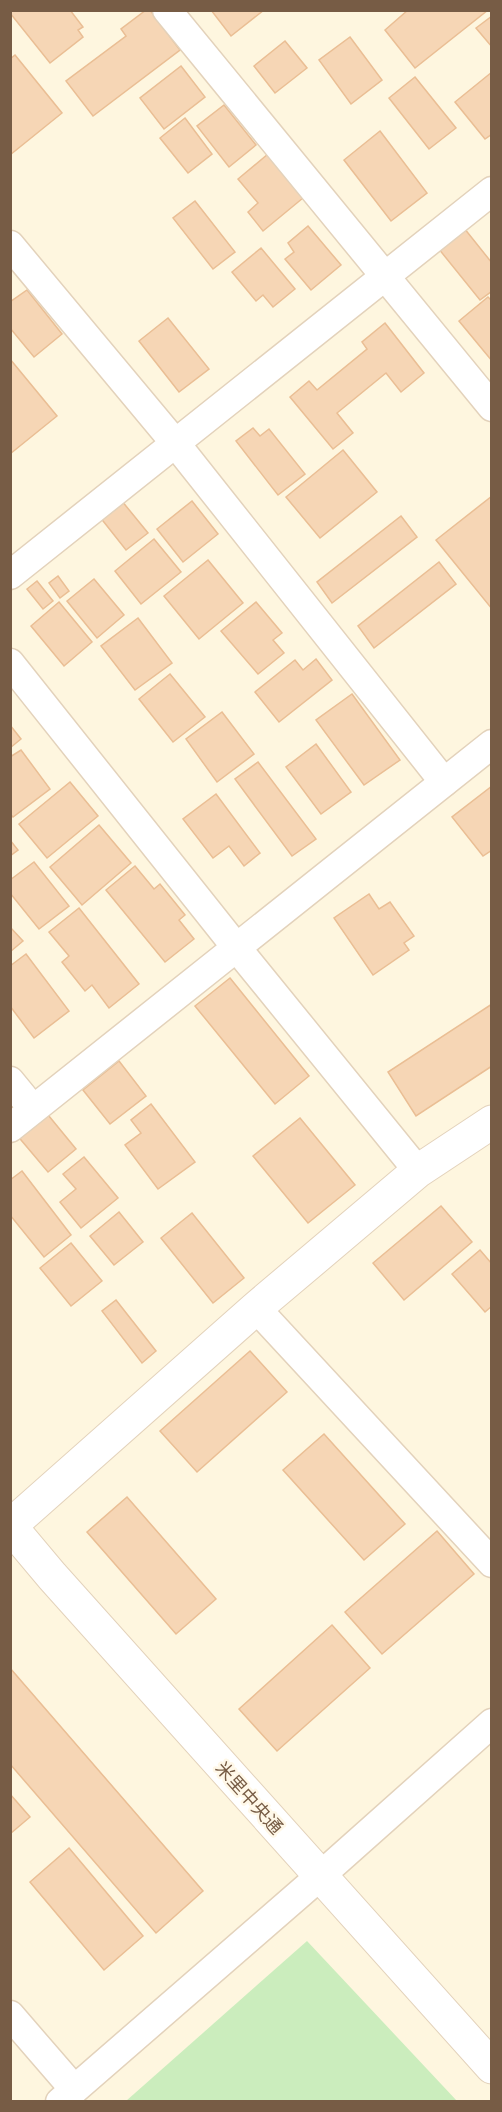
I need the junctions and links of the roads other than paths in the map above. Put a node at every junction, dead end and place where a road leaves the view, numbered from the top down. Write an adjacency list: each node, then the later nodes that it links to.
1 (167, 10): 4 (street)
2 (492, 191): 4 (street)
3 (10, 245): 6 (street)
4 (386, 277): 5 (street); 6 (street)
5 (492, 407)
6 (176, 444): 7 (street); 10 (street)
7 (10, 575)
8 (10, 663): 11 (street)
9 (492, 744): 10 (street)
10 (444, 782): 11 (street)
11 (236, 947): 13 (street); 16 (street)
12 (10, 1081): 13 (street)
13 (33, 1109): 15 (street)
14 (492, 1122): 16 (street)
15 (10, 1128)
16 (418, 1171): 17 (street)
17 (256, 1308): 18 (street); 19 (street)
18 (10, 1526): 21 (street, 米里中央通)
19 (492, 1563)
20 (492, 1723): 21 (street)
21 (319, 1877): 23 (street, 米里中央通); 24 (street)
22 (10, 2015): 24 (street)
23 (492, 2067)
24 (67, 2095)

